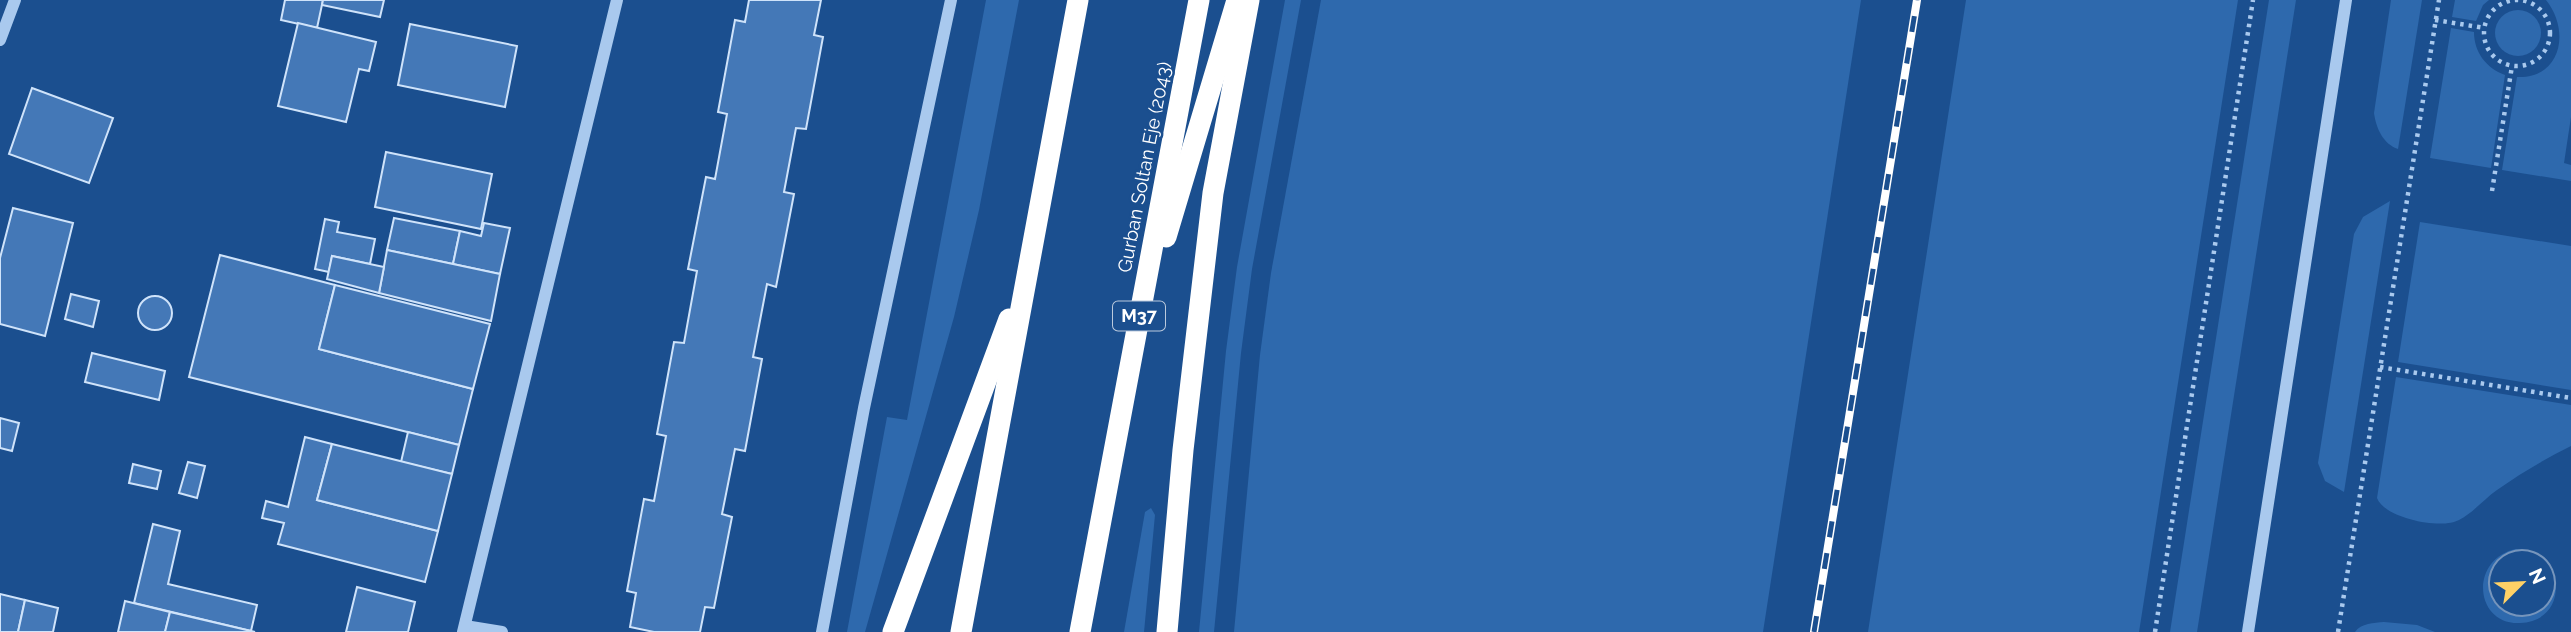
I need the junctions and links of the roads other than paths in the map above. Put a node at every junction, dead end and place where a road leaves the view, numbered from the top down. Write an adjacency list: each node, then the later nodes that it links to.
1 (15, 0): 9 (street)
2 (617, 0): 12 (street)
3 (948, 0): 14 (street)
4 (1078, 0): 10 (highway)
5 (1199, 0): 11 (highway, Gurban Soltan Eje (2043) / M37)
6 (1237, 0): 11 (highway)
7 (1249, 0): 18 (highway)
8 (2346, 0): 19 (street)
9 (0, 40)
10 (1029, 264): 15 (highway); 16 (highway)
11 (1133, 346): 17 (highway, Gurban Soltan Eje (2043) / M37)
12 (464, 629): 13 (street)
13 (502, 632)
14 (822, 632)
15 (893, 632)
16 (961, 632)
17 (1080, 632)
18 (1167, 632)
19 (2248, 632)

